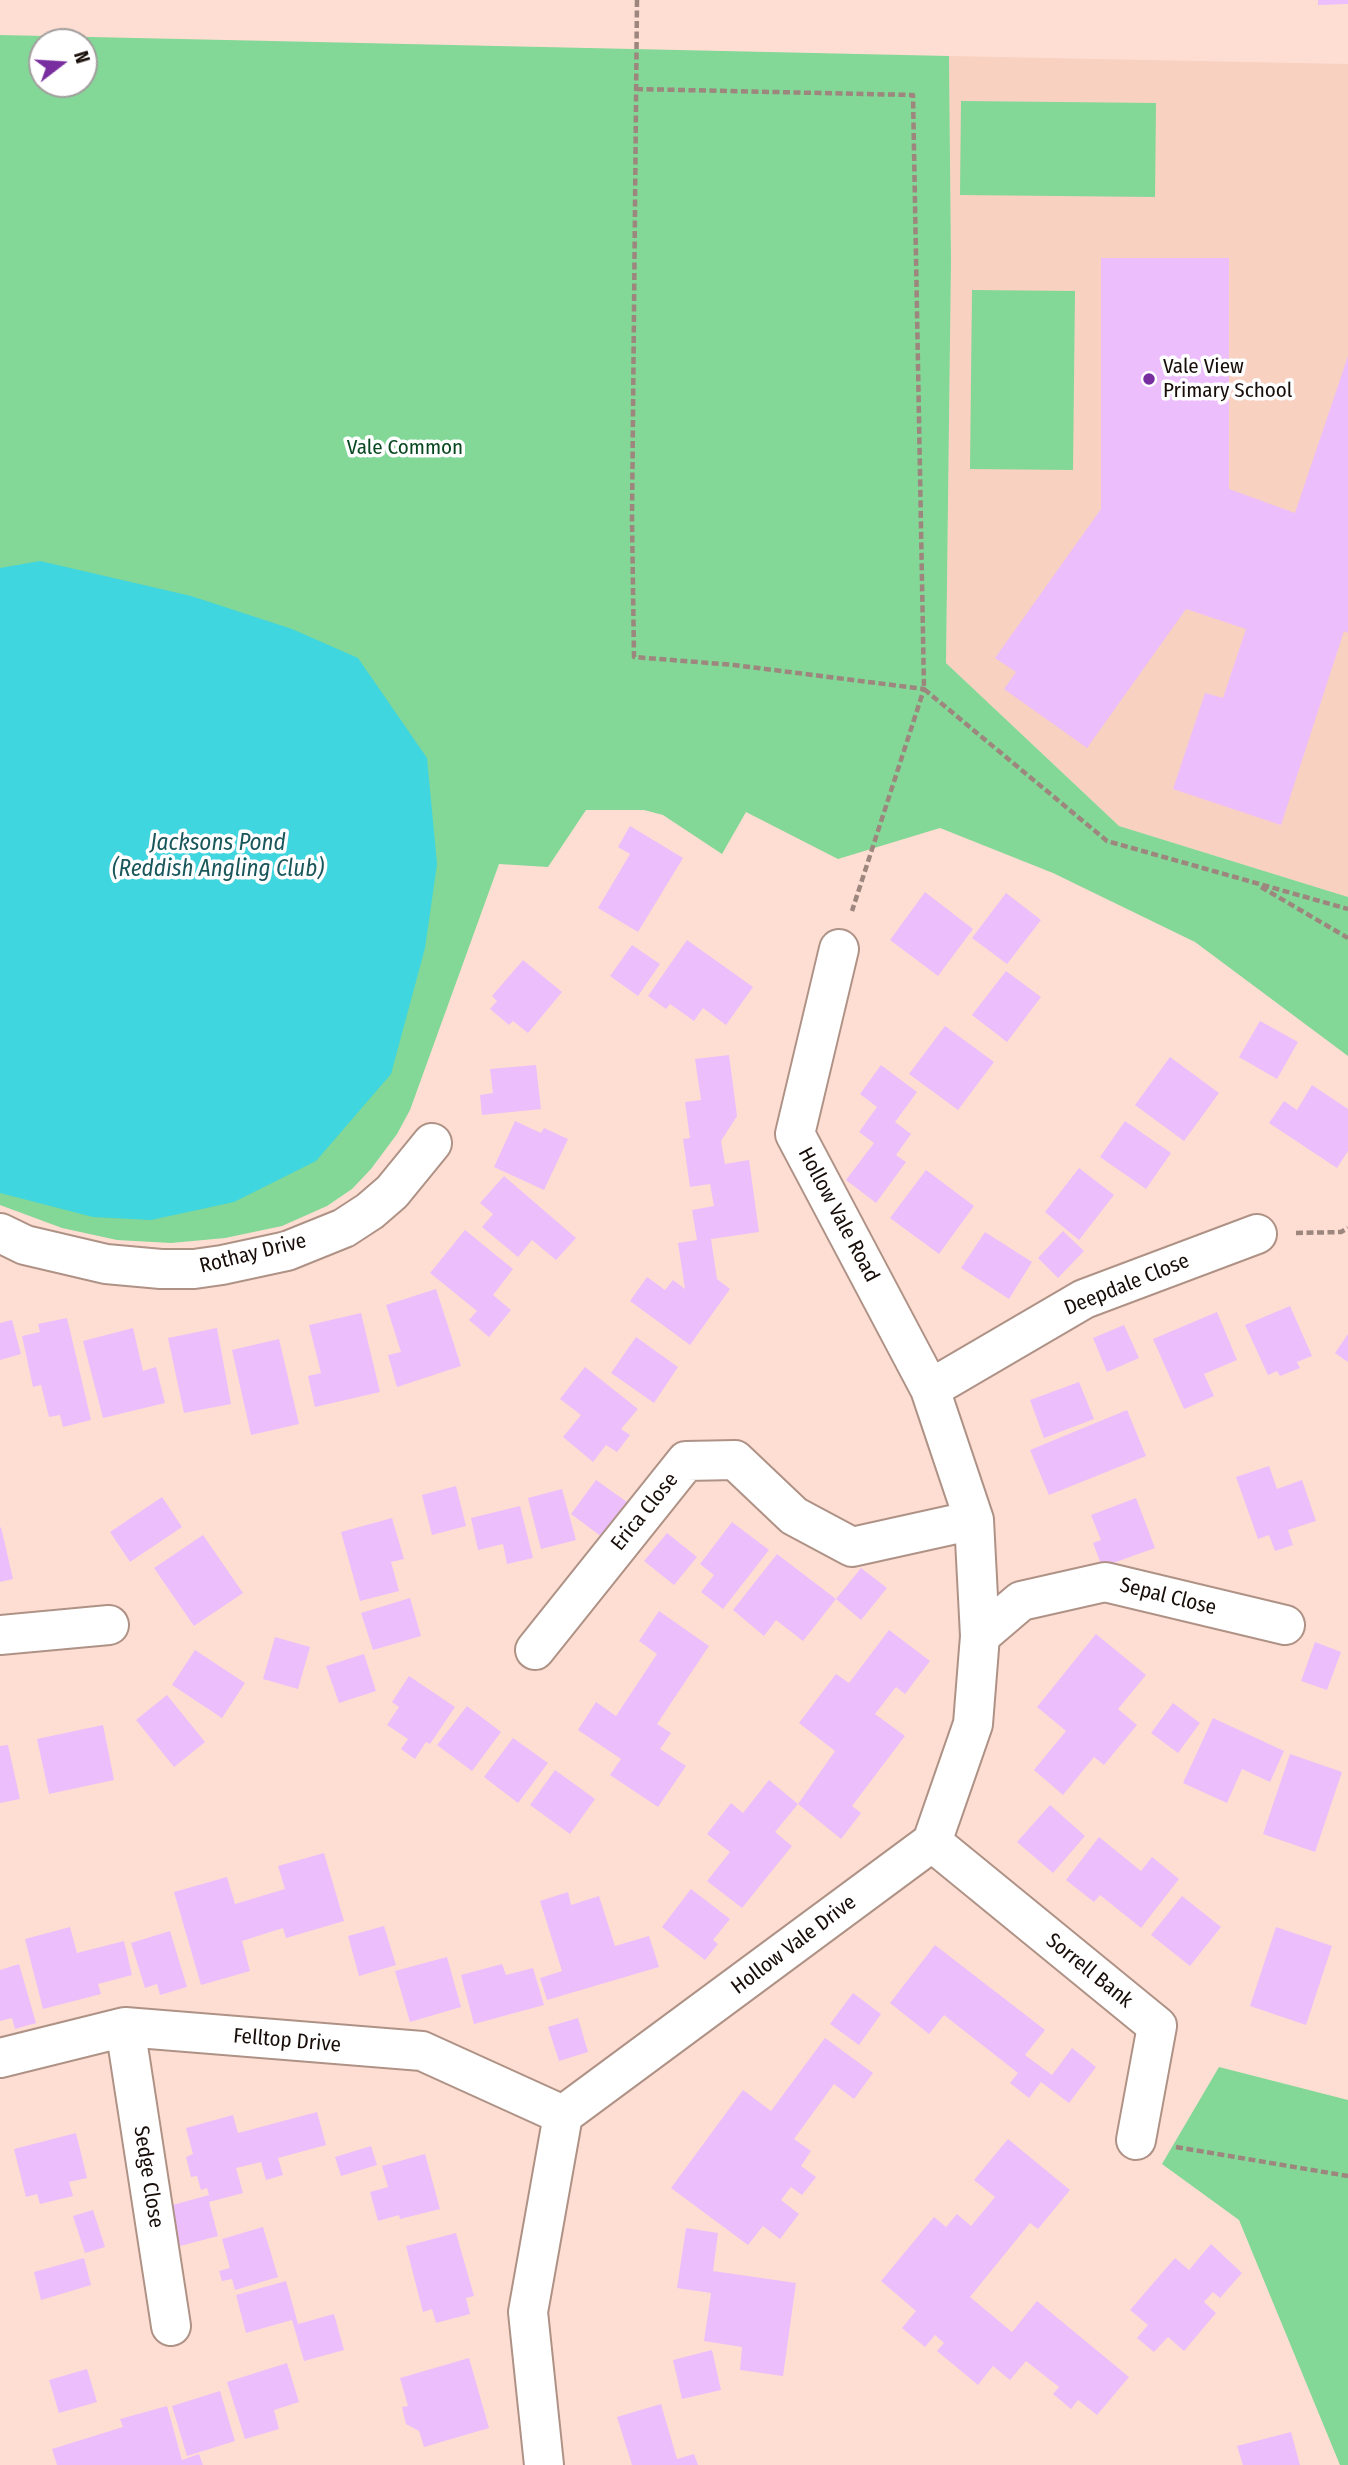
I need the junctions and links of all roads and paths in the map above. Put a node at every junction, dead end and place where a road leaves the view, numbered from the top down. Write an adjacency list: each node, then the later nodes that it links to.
1 (637, 0): 2 (path)
2 (636, 89): 3 (path); 3 (path)
3 (924, 689): 4 (path); 7 (path)
4 (1254, 882): 5 (path); 6 (path)
5 (1348, 909)
6 (1348, 938)
7 (839, 949): 12 (street, Hollow Vale Road)
8 (432, 1143): 10 (street, Rothay Drive)
9 (1348, 1228): 11 (path)
10 (0, 1233)
11 (1256, 1234): 12 (street, Deepdale Close)
12 (930, 1388): 13 (street)
13 (974, 1520): 17 (street); 18 (street, Erica Close)
14 (109, 1625): 16 (street)
15 (1285, 1625): 17 (street, Sepal Close)
16 (0, 1634)
17 (980, 1636): 19 (street)
18 (535, 1650)
19 (932, 1842): 22 (street, Hollow Vale Drive); 23 (street, Sorrell Bank)
20 (125, 2027): 21 (street, Felltop Drive); 22 (street, Felltop Drive); 25 (street, Sedge Close)
21 (0, 2058)
22 (564, 2115): 26 (street)
23 (1136, 2140): 24 (path)
24 (1348, 2176)
25 (171, 2326)
26 (544, 2465)

